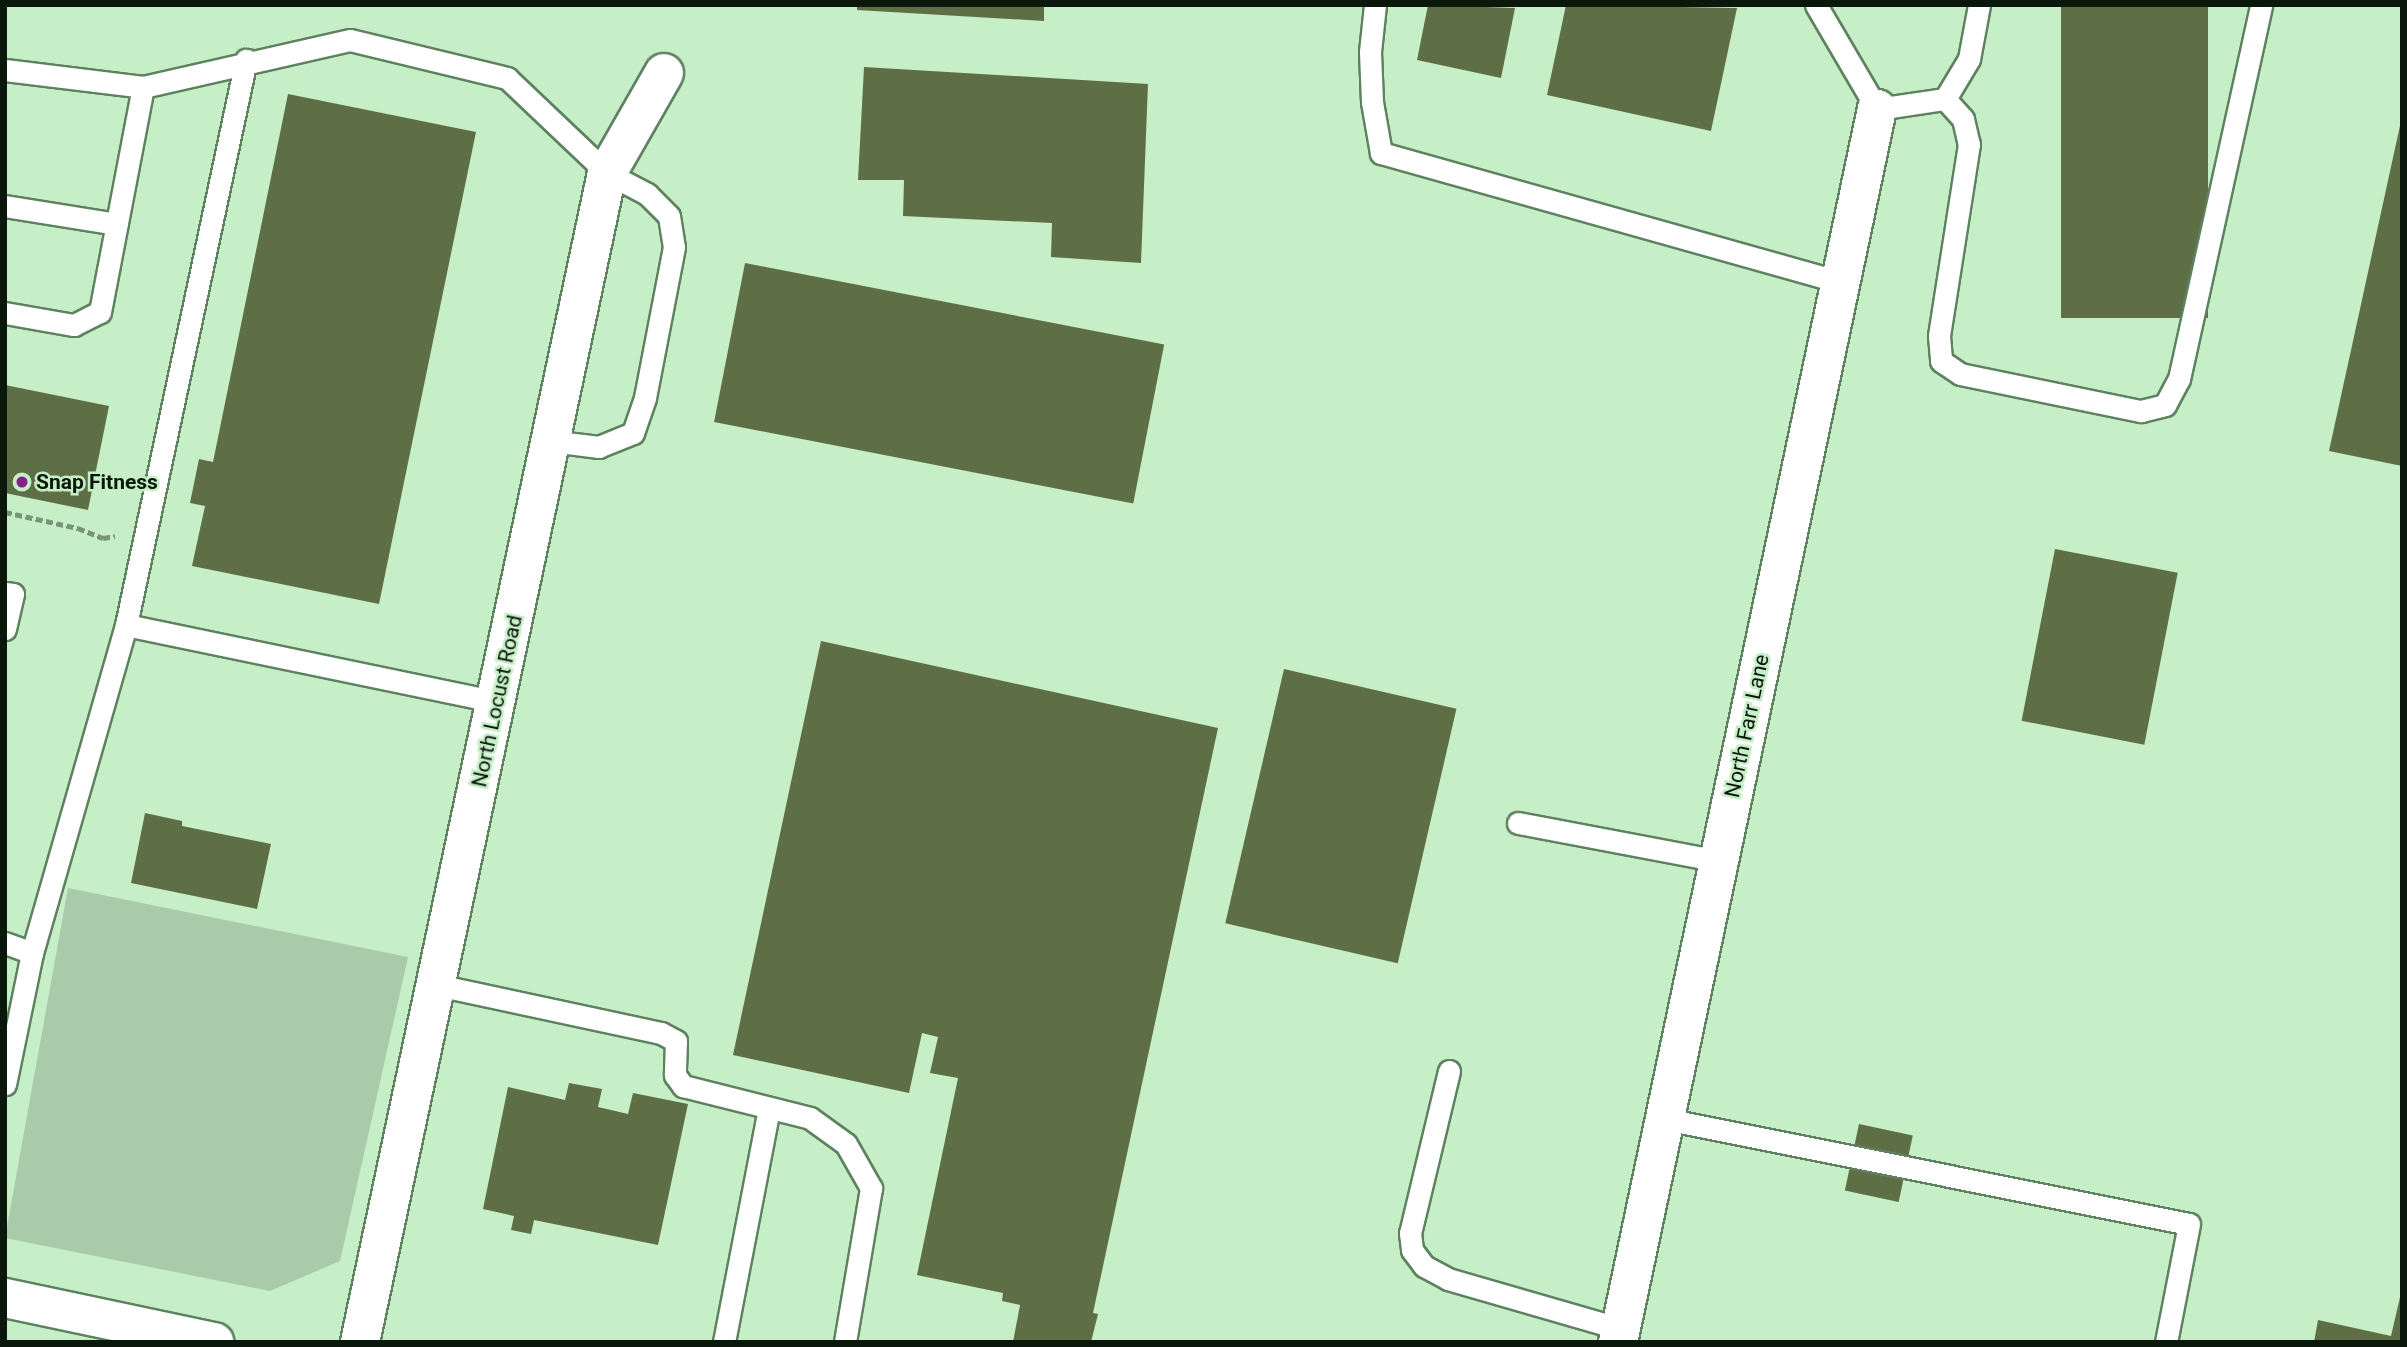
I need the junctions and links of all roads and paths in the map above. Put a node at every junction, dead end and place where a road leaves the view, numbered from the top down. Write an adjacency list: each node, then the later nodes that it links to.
1 (1375, 5): 14 (lane)
2 (1816, 5): 10 (lane)
3 (1979, 5): 9 (lane)
4 (2261, 5): 9 (lane)
5 (246, 60): 8 (lane); 11 (lane); 18 (lane)
6 (5, 70): 8 (lane)
7 (664, 73): 11 (street, North Locust Road)
8 (143, 87): 13 (lane)
9 (1945, 99): 10 (lane)
10 (1877, 110): 14 (street, North Farr Lane)
11 (607, 173): 16 (street, North Locust Road); 16 (lane)
12 (5, 206): 13 (lane)
13 (117, 224): 15 (lane)
14 (1840, 282): 24 (street, North Farr Lane)
15 (5, 313)
16 (551, 441): 22 (street, North Locust Road)
17 (5, 512): 18 (path)
18 (147, 528): 20 (lane)
19 (5, 593): 21 (lane)
20 (126, 625): 22 (lane); 26 (lane)
21 (5, 629)
22 (497, 702): 27 (street, North Locust Road)
23 (1518, 822): 24 (lane)
24 (1719, 861): 31 (street, North Farr Lane)
25 (5, 943): 26 (lane)
26 (32, 953): 29 (lane)
27 (437, 985): 30 (lane); 35 (street, North Locust Road)
28 (1449, 1071): 33 (lane)
29 (5, 1084)
30 (769, 1108): 36 (lane); 37 (lane)
31 (1665, 1119): 33 (street, North Farr Lane); 38 (lane)
32 (5, 1298): 34 (street)
33 (1619, 1336)
34 (214, 1342)
35 (360, 1342)
36 (724, 1342)
37 (845, 1342)
38 (2166, 1342)

